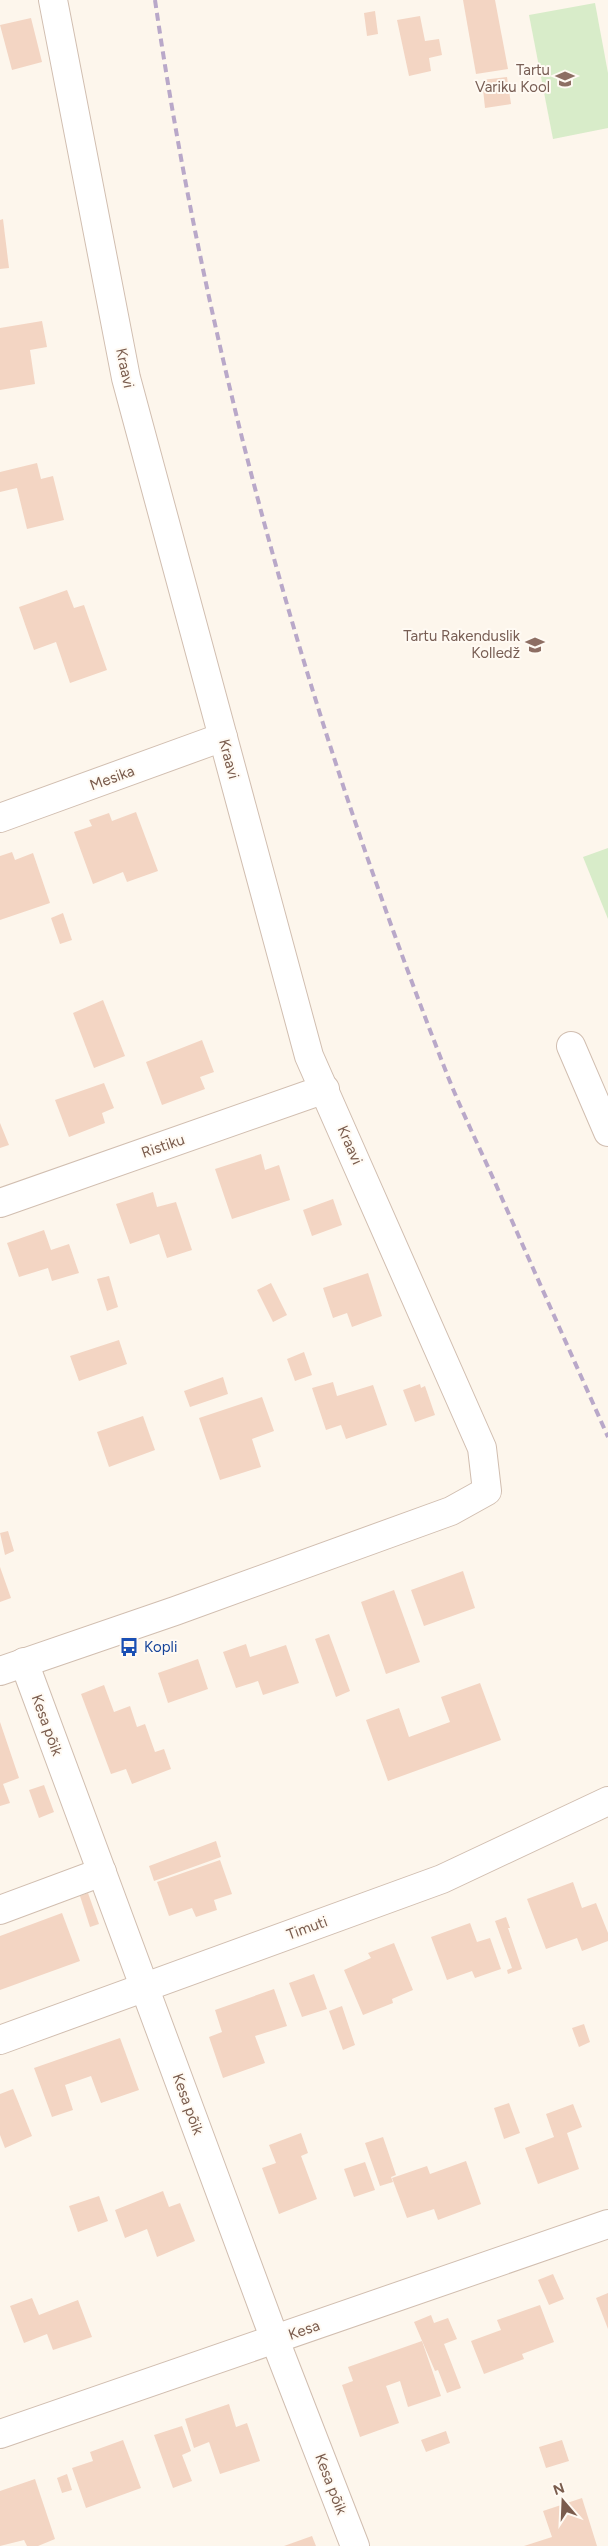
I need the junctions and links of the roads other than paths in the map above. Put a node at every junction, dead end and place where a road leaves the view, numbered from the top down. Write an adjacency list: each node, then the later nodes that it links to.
1 (53, 0): 2 (street, Kraavi)
2 (223, 737): 3 (street, Mesika); 5 (street, Kraavi)
3 (0, 818)
4 (571, 1046): 6 (street)
5 (325, 1089): 7 (street, Ristiku); 8 (street, Kraavi)
6 (608, 1132)
7 (0, 1203)
8 (12, 1666): 10 (street, Kesa põik)
9 (608, 1801): 12 (street, Timuti)
10 (102, 1872): 11 (street); 12 (street, Kesa põik)
11 (0, 1910)
12 (145, 1987): 13 (street, Timuti); 15 (street, Kesa põik)
13 (0, 2040)
14 (608, 2224): 15 (street, Kesa)
15 (275, 2340): 16 (street, Kesa); 17 (street, Kesa põik)
16 (0, 2434)
17 (355, 2546)

